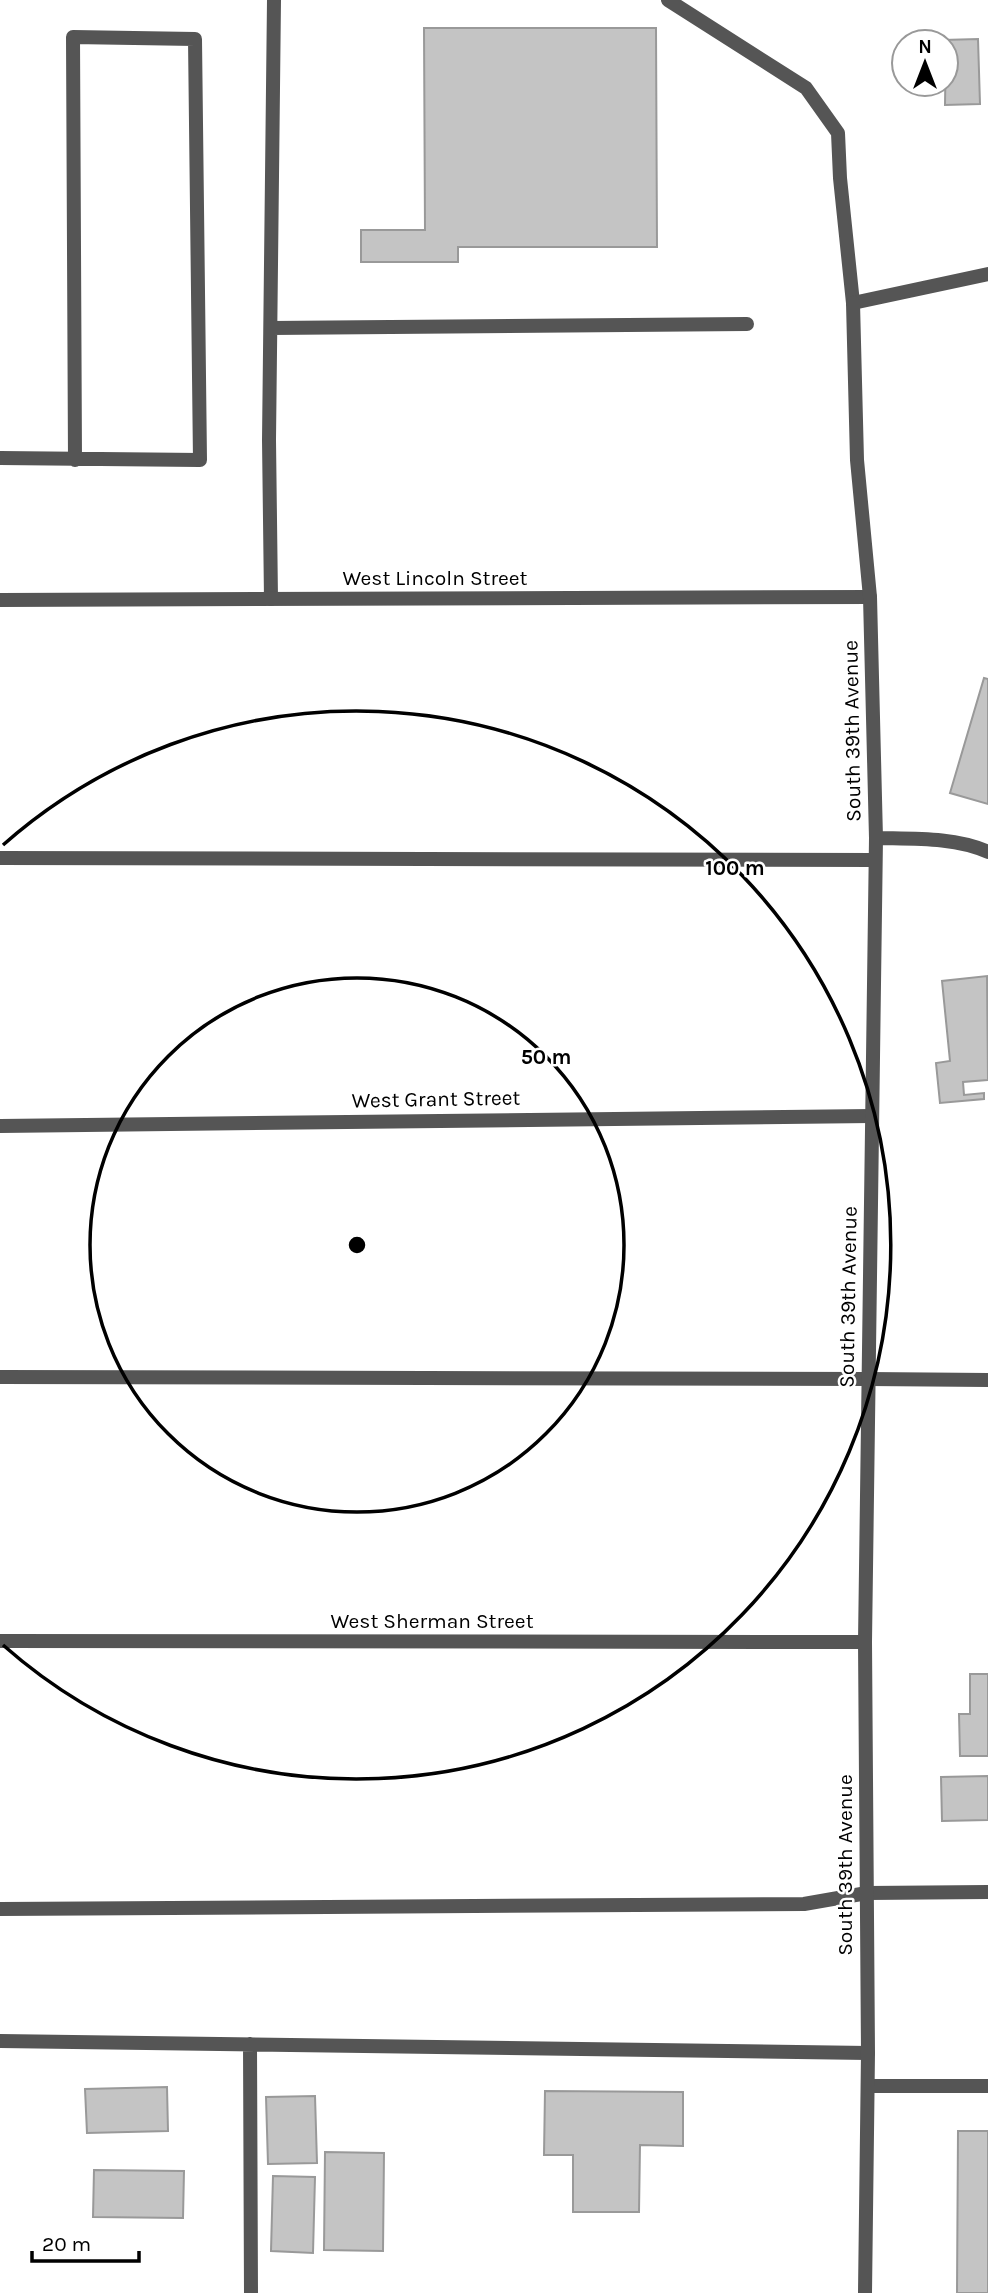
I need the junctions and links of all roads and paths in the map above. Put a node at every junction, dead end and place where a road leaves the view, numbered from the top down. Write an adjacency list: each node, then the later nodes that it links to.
1 (274, 0): 6 (street)
2 (668, 0): 4 (street, South 39th Avenue)
3 (988, 275): 4 (street)
4 (853, 303): 9 (street, South 39th Avenue)
5 (747, 324): 6 (street)
6 (271, 328): 10 (street)
7 (0, 458): 8 (street)
8 (75, 460): 8 (street)
9 (870, 597): 10 (street, West Lincoln Street); 12 (street, South 39th Avenue)
10 (271, 599): 11 (street, West Lincoln Street)
11 (0, 600)
12 (876, 838): 13 (street); 15 (street, South 39th Avenue)
13 (988, 852)
14 (0, 858): 15 (street)
15 (875, 860): 16 (street, South 39th Avenue)
16 (872, 1116): 17 (street, West Grant Street); 19 (street, South 39th Avenue)
17 (0, 1126)
18 (0, 1377): 19 (street)
19 (868, 1379): 20 (street); 22 (street, South 39th Avenue)
20 (988, 1380)
21 (0, 1641): 22 (street, West Sherman Street)
22 (865, 1642): 24 (street, South 39th Avenue)
23 (988, 1892): 24 (street)
24 (867, 1893): 25 (street); 28 (street, South 39th Avenue)
25 (0, 1909)
26 (0, 2041): 27 (street)
27 (250, 2044): 28 (street); 31 (street)
28 (868, 2053): 29 (street, South 39th Avenue)
29 (868, 2086): 30 (street); 32 (street, South 39th Avenue)
30 (988, 2086)
31 (251, 2293)
32 (865, 2293)

